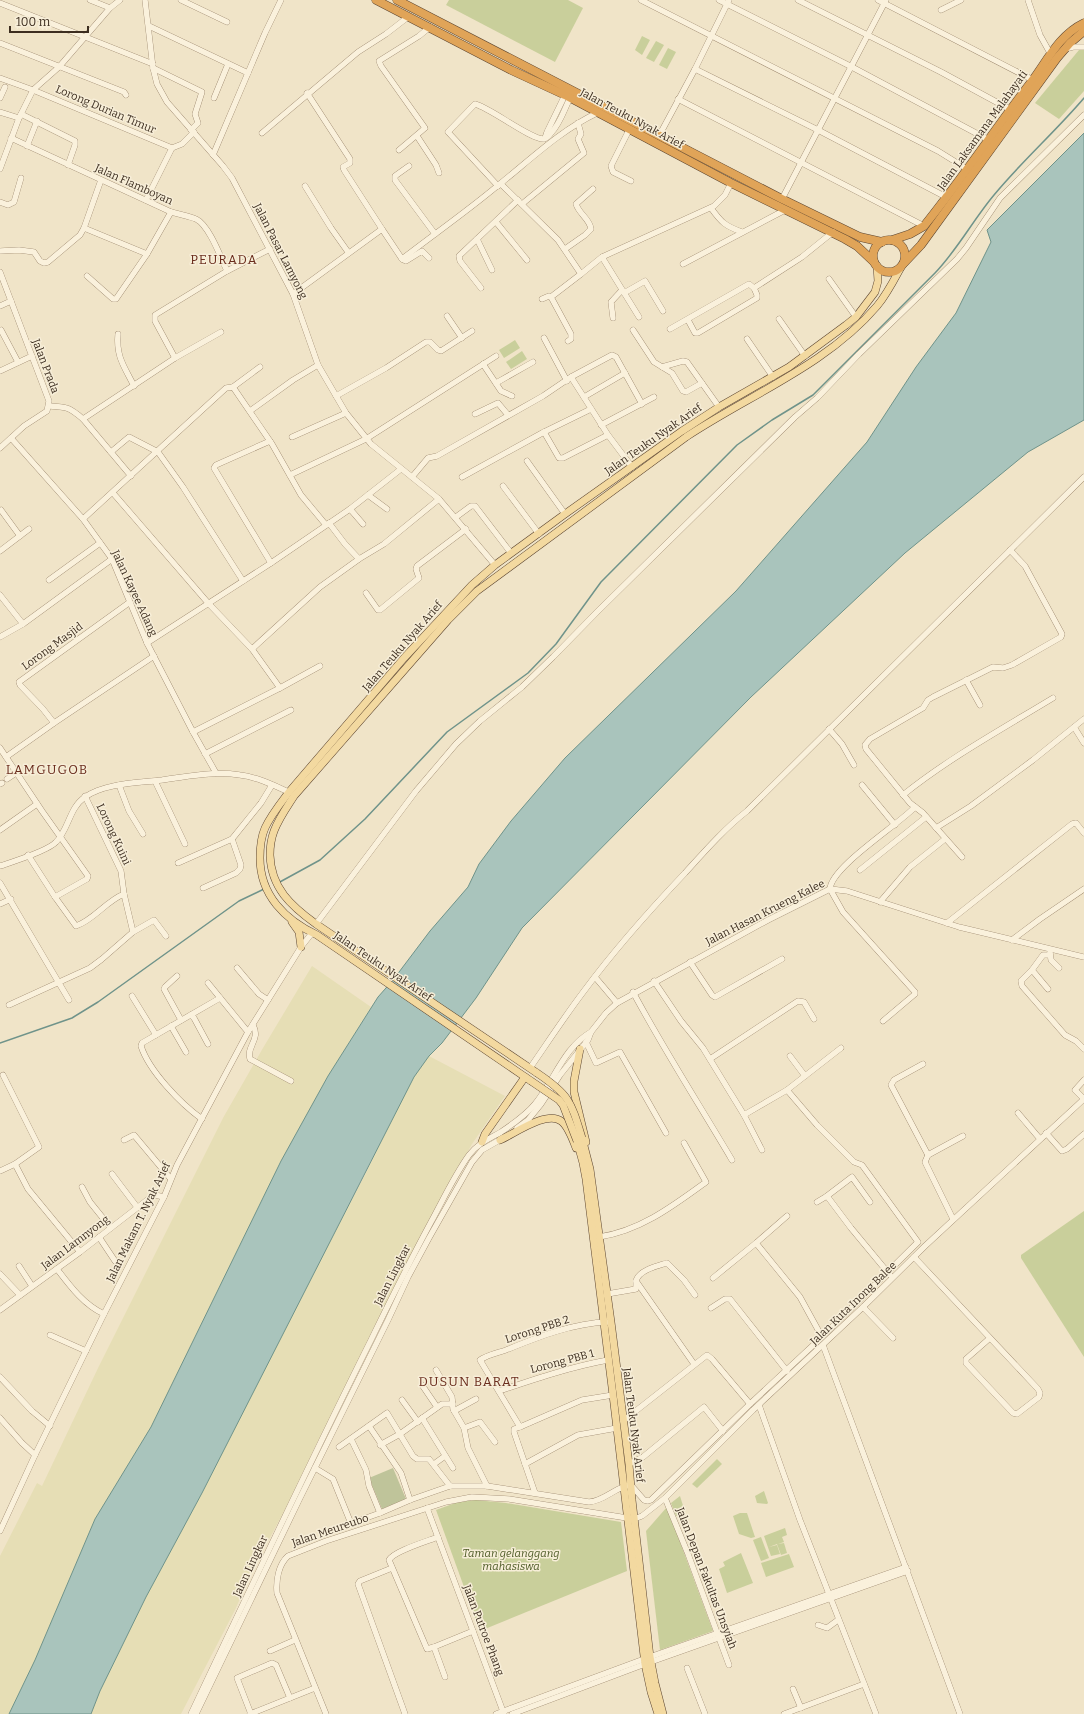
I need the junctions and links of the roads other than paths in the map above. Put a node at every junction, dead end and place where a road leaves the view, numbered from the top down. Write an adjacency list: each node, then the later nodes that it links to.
1 (90, 0): 17 (street)
2 (120, 0): 17 (street)
3 (145, 0): 22 (street, Jalan Pasar Lamyong)
4 (181, 0): 20 (street)
5 (281, 0): 37 (street)
6 (376, 0): 19 (highway, Jalan Teuku Nyak Arief)
7 (397, 0): 61 (highway, Jalan Teuku Nyak Arief)
8 (641, 0): 26 (street)
9 (719, 0): 15 (street)
10 (798, 0): 25 (street)
11 (878, 0): 16 (street)
12 (961, 0): 18 (street)
13 (1028, 0): 31 (street)
14 (0, 2): 27 (street)
15 (728, 2): 26 (street); 34 (street)
16 (885, 2): 25 (street); 39 (street)
17 (110, 8): 27 (street)
18 (941, 10)
19 (408, 17): 23 (highway, Jalan Teuku Nyak Arief); 42 (street)
20 (227, 22)
21 (1084, 23): 31 (highway, Jalan Laksamana Malahayati)
22 (149, 26): 32 (street); 33 (street, Jalan Pasar Lamyong)
23 (430, 27): 44 (highway, Jalan Teuku Nyak Arief); 60 (street)
24 (1084, 31): 30 (highway, Jalan Laksamana Malahayati)
25 (867, 35): 34 (street); 50 (street)
26 (711, 36): 36 (street); 47 (street)
27 (85, 38): 33 (street); 35 (street)
28 (0, 43): 35 (street)
29 (1084, 47): 30 (street)
30 (1065, 49): 50 (highway, Jalan Laksamana Malahayati)
31 (1050, 53): 39 (highway, Jalan Laksamana Malahayati)
32 (228, 64): 37 (street); 46 (street)
33 (153, 66): 58 (street, Jalan Pasar Lamyong); 58 (street)
34 (850, 66): 47 (street); 63 (street)
35 (59, 67): 41 (street); 43 (street)
36 (695, 69): 48 (street); 57 (street)
37 (248, 73): 67 (street)
38 (0, 78): 41 (street, Lorong Durian Timur)
39 (1033, 80): 50 (highway, Jalan Laksamana Malahayati)
40 (4, 87): 45 (street)
41 (33, 90): 52 (street); 65 (street, Lorong Durian Timur)
42 (307, 93): 59 (street); 92 (street)
43 (126, 95)
44 (567, 96): 51 (highway, Jalan Teuku Nyak Arief); 78 (street)
45 (0, 98)
46 (214, 98)
47 (834, 98): 57 (street); 72 (street)
48 (678, 99): 61 (street); 68 (street)
49 (0, 112): 52 (street)
50 (1013, 112): 63 (highway, Jalan Laksamana Malahayati); 110 (highway, Jalan Laksamana Malahayati)
51 (597, 113): 55 (street); 56 (highway, Jalan Teuku Nyak Arief)
52 (20, 116): 54 (street); 62 (street)
53 (1084, 116): 282 (street)
54 (37, 121): 64 (street); 69 (street)
55 (578, 123): 78 (street); 85 (street)
56 (629, 130): 76 (street); 77 (highway, Jalan Teuku Nyak Arief)
57 (818, 130): 68 (street); 81 (street)
58 (193, 131): 65 (street); 67 (street, Jalan Pasar Lamyong)
59 (262, 133)
60 (417, 136): 66 (street); 73 (street)
61 (659, 136): 82 (highway, Jalan Teuku Nyak Arief)
62 (11, 138): 64 (street, Jalan Flamboyan); 71 (street)
63 (989, 140): 72 (highway, Jalan Laksamana Malahayati)
64 (27, 146): 69 (street, Jalan Flamboyan)
65 (172, 148): 83 (street)
66 (399, 150)
67 (213, 155): 99 (street, Jalan Pasar Lamyong)
68 (801, 162): 82 (street); 90 (street)
69 (68, 165): 75 (street, Jalan Flamboyan)
70 (409, 166): 95 (street)
71 (0, 169)
72 (967, 169): 81 (highway, Jalan Laksamana Malahayati)
73 (439, 173)
74 (22, 178): 84 (street)
75 (101, 180): 83 (street, Jalan Flamboyan); 91 (street)
76 (631, 181)
77 (731, 183): 86 (street); 87 (highway, Jalan Teuku Nyak Arief)
78 (500, 185): 85 (street); 95 (street)
79 (305, 186): 102 (street)
80 (593, 189): 100 (street)
81 (946, 197): 90 (highway, Jalan Laksamana Malahayati)
82 (782, 199): 98 (highway, Jalan Teuku Nyak Arief)
83 (146, 200): 88 (street, Jalan Flamboyan)
84 (0, 202)
85 (520, 202): 89 (street); 100 (street)
86 (710, 208): 93 (street); 104 (street)
87 (785, 210): 93 (street); 94 (highway, Jalan Teuku Nyak Arief)
88 (171, 212): 103 (street); 112 (street, Jalan Flamboyan)
89 (496, 222): 96 (street); 107 (street)
90 (924, 226): 97 (highway, Jalan Laksamana Malahayati)
91 (84, 228): 101 (street); 103 (street)
92 (382, 229): 102 (street); 106 (street)
93 (742, 232): 108 (street)
94 (833, 232): 109 (highway, Jalan Teuku Nyak Arief); 118 (street)
95 (435, 234): 106 (street)
96 (477, 239): 111 (street); 117 (street)
97 (892, 240): 98 (highway); 110 (highway)
98 (882, 242): 109 (highway)
99 (270, 249): 112 (street); 120 (street, Jalan Pasar Lamyong)
100 (565, 249): 114 (street)
101 (0, 251)
102 (348, 252): 120 (street)
103 (147, 254): 115 (street)
104 (602, 257): 114 (street); 119 (street)
105 (429, 258): 106 (street)
106 (402, 259)
107 (527, 260)
108 (683, 264)
109 (876, 264): 110 (highway); 127 (main road, Jalan Teuku Nyak Arief)
110 (903, 265): 175 (main road, Jalan Teuku Nyak Arief)
111 (492, 270)
112 (227, 271): 145 (street)
113 (0, 272): 123 (street, Jalan Prada)
114 (581, 274): 121 (street)
115 (87, 276)
116 (829, 279): 127 (street)
117 (481, 288)
118 (754, 288): 131 (street); 131 (street)
119 (623, 292): 125 (street); 128 (street); 129 (street)
120 (293, 294): 149 (street, Jalan Pasar Lamyong)
121 (551, 297): 122 (street); 141 (street)
122 (542, 299)
123 (11, 301): 124 (street); 142 (street, Jalan Prada)
124 (0, 306)
125 (663, 311)
126 (447, 316): 138 (street)
127 (856, 316): 144 (main road, Jalan Teuku Nyak Arief)
128 (639, 317)
129 (613, 318)
130 (779, 319): 144 (street)
131 (688, 320): 132 (street)
132 (670, 329)
133 (1, 330): 146 (street)
134 (633, 330): 150 (street)
135 (472, 331): 138 (street)
136 (221, 332): 145 (street)
137 (118, 334): 158 (street)
138 (462, 338): 160 (street)
139 (544, 338): 155 (street)
140 (747, 338): 154 (street)
141 (568, 341)
142 (32, 356): 146 (street); 165 (street, Jalan Prada)
143 (496, 356): 148 (street)
144 (805, 356): 154 (main road, Jalan Teuku Nyak Arief)
145 (175, 358): 158 (street)
146 (18, 362): 152 (street)
147 (532, 362): 157 (street)
148 (483, 364): 157 (street); 179 (street)
149 (318, 366): 160 (street, Jalan Pasar Lamyong); 168 (street)
150 (662, 367): 156 (street); 156 (street)
151 (260, 368): 159 (street)
152 (0, 371)
153 (624, 373): 155 (street); 162 (street); 164 (street)
154 (773, 377): 166 (main road, Jalan Teuku Nyak Arief)
155 (569, 379): 162 (street); 171 (street)
156 (702, 382): 166 (street)
157 (496, 383): 161 (street)
158 (134, 386): 172 (street)
159 (233, 387): 168 (street); 183 (street)
160 (336, 396): 169 (street, Jalan Pasar Lamyong)
161 (512, 396)
162 (584, 397): 167 (street)
163 (654, 397): 164 (street)
164 (642, 404): 173 (street)
165 (49, 406): 172 (street); 178 (street, Jalan Prada)
166 (720, 407): 175 (main road, Jalan Teuku Nyak Arief)
167 (591, 409): 173 (street); 174 (street)
168 (250, 411): 180 (street)
169 (346, 413): 177 (street); 179 (street, Jalan Pasar Lamyong)
170 (474, 414): 171 (street)
171 (508, 415): 189 (street)
172 (83, 419): 182 (street)
173 (601, 425): 176 (street)
174 (544, 432): 176 (street); 190 (street)
175 (684, 434): 185 (main road, Jalan Teuku Nyak Arief); 231 (main road, Jalan Teuku Nyak Arief)
176 (608, 435): 185 (street)
177 (292, 437)
178 (11, 438): 181 (street, Jalan Prada); 201 (street, Jalan Kayee Adang)
179 (366, 439): 186 (street, Jalan Pasar Lamyong); 187 (street)
180 (270, 441): 187 (street); 214 (street)
181 (0, 448)
182 (111, 452): 183 (street); 188 (street)
183 (158, 452): 188 (street); 217 (street)
184 (526, 460): 199 (street)
185 (632, 467): 199 (main road, Jalan Teuku Nyak Arief)
186 (402, 469): 189 (street, Jalan Pasar Lamyong); 194 (street)
187 (290, 475): 202 (street)
188 (131, 476): 193 (street)
189 (412, 477): 195 (street, Jalan Pasar Lamyong)
190 (462, 477)
191 (1084, 477): 209 (street)
192 (503, 486): 206 (street)
193 (113, 493): 201 (street); 221 (street)
194 (368, 495): 196 (street); 197 (street)
195 (439, 499): 200 (street, Jalan Pasar Lamyong); 213 (street)
196 (350, 509): 202 (street); 203 (street)
197 (387, 509)
198 (1, 510): 207 (street)
199 (564, 514): 206 (main road, Jalan Teuku Nyak Arief)
200 (456, 518): 205 (street, Jalan Pasar Lamyong); 211 (street)
201 (83, 519): 208 (street, Jalan Kayee Adang)
202 (327, 524): 213 (street); 214 (street)
203 (362, 524)
204 (29, 529): 207 (street)
205 (466, 529): 215 (street, Jalan Pasar Lamyong); 218 (street)
206 (538, 534): 211 (main road, Jalan Teuku Nyak Arief)
207 (20, 536): 210 (street)
208 (100, 543): 212 (street, Jalan Kayee Adang); 216 (street)
209 (1010, 550): 228 (street); 237 (street)
210 (0, 551)
211 (511, 554): 215 (main road, Jalan Teuku Nyak Arief)
212 (112, 559): 220 (street, Jalan Kayee Adang); 222 (street)
213 (359, 559): 225 (street)
214 (271, 564): 217 (street)
215 (496, 565): 231 (main road, Jalan Teuku Nyak Arief)
216 (49, 580)
217 (243, 581): 221 (street)
218 (366, 593)
219 (0, 595): 222 (street)
220 (130, 602): 224 (street, Jalan Kayee Adang); 235 (street, Lorong Masjid)
221 (209, 604): 224 (street); 225 (street)
222 (23, 624): 223 (street)
223 (0, 638)
224 (147, 643): 226 (street, Jalan Kayee Adang)
225 (252, 649): 229 (street)
226 (154, 656): 235 (street); 238 (street, Jalan Kayee Adang)
227 (320, 666): 229 (street)
228 (966, 680): 232 (street); 252 (street)
229 (280, 688): 238 (street)
230 (1053, 698): 252 (street)
231 (371, 702): 251 (main road, Jalan Teuku Nyak Arief); 282 (main road, Jalan Teuku Nyak Arief)
232 (980, 705)
233 (291, 710): 241 (street)
234 (1084, 719): 236 (street)
235 (54, 723): 242 (street)
236 (1074, 727): 239 (street); 258 (street)
237 (829, 729): 243 (street); 297 (street)
238 (193, 732): 241 (street, Jalan Kayee Adang)
239 (1084, 743)
240 (0, 748): 242 (street)
241 (205, 754): 245 (street, Jalan Kayee Adang)
242 (6, 757): 244 (street)
243 (854, 765)
244 (16, 773): 247 (street); 254 (street)
245 (216, 773): 246 (street); 249 (street)
246 (154, 781): 248 (street); 265 (street)
247 (3, 782)
248 (119, 785): 253 (street); 261 (street)
249 (272, 785): 251 (street); 263 (street)
250 (862, 785): 257 (street)
251 (289, 792): 280 (main road, Jalan Teuku Nyak Arief)
252 (903, 795): 255 (street)
253 (85, 796): 262 (street); 275 (street, Lorong Kuini)
254 (37, 804): 259 (street); 262 (street)
255 (915, 807): 256 (street); 257 (street)
256 (926, 817): 258 (street); 270 (street)
257 (895, 825): 273 (street)
258 (936, 828): 264 (street)
259 (0, 830)
260 (1084, 833): 281 (street)
261 (143, 834)
262 (60, 837): 266 (street); 276 (street)
263 (232, 839): 268 (street); 272 (street)
264 (945, 839): 267 (street); 278 (street)
265 (185, 844)
266 (28, 855): 269 (street); 276 (street)
267 (962, 858)
268 (178, 863)
269 (0, 866)
270 (860, 870)
271 (0, 883): 277 (street)
272 (203, 888)
273 (830, 889): 278 (street, Jalan Hasan Krueng Kalee); 292 (street, Jalan Hasan Krueng Kalee); 312 (street)
274 (1084, 889): 286 (street)
275 (124, 894): 276 (street); 283 (street, Lorong Kuini)
276 (55, 898)
277 (11, 899): 279 (street); 299 (street)
278 (880, 902): 281 (street, Jalan Hasan Krueng Kalee)
279 (0, 904)
280 (290, 919): 284 (main road, Jalan Teuku Nyak Arief); 287 (main road)
281 (947, 923): 286 (street, Jalan Hasan Krueng Kalee)
282 (319, 926): 327 (main road, Jalan Teuku Nyak Arief)
283 (134, 932): 285 (street); 299 (street)
284 (314, 934): 287 (street, Jalan Makam T. Nyak Arief); 330 (main road, Jalan Teuku Nyak Arief)
285 (166, 936)
286 (1012, 940): 288 (street, Jalan Hasan Krueng Kalee)
287 (301, 947): 306 (street, Jalan Makam T. Nyak Arief)
288 (1052, 948): 289 (street); 290 (street, Jalan Hasan Krueng Kalee)
289 (1050, 955): 294 (street); 295 (street)
290 (1084, 957)
291 (782, 959): 292 (street)
292 (690, 962): 298 (street, Jalan Hasan Krueng Kalee)
293 (237, 968): 306 (street)
294 (1059, 968)
295 (1032, 970): 301 (street); 322 (street)
296 (177, 976): 311 (street)
297 (595, 977): 307 (street); 327 (street)
298 (654, 981): 302 (street, Jalan Hasan Krueng Kalee); 325 (street)
299 (58, 982): 305 (street); 308 (street)
300 (208, 982): 304 (street)
301 (1048, 989)
302 (634, 992): 307 (street, Jalan Hasan Krueng Kalee); 351 (street)
303 (132, 996): 317 (street)
304 (220, 998): 309 (street); 315 (street)
305 (69, 1000)
306 (268, 1000): 313 (street, Jalan Makam T. Nyak Arief)
307 (616, 1001): 316 (street, Jalan Hasan Krueng Kalee)
308 (8, 1005)
309 (191, 1015): 311 (street); 319 (street)
310 (814, 1019): 325 (street)
311 (181, 1020): 314 (street)
312 (883, 1021)
313 (252, 1025): 315 (street, Jalan Makam T. Nyak Arief); 332 (street)
314 (171, 1026): 317 (street); 323 (street)
315 (248, 1032): 337 (street, Jalan Makam T. Nyak Arief)
316 (591, 1032): 318 (street); 346 (street, Jalan Lingkar)
317 (156, 1035): 337 (street)
318 (586, 1042): 321 (street); 338 (street)
319 (208, 1044)
320 (841, 1048): 329 (street)
321 (580, 1049): 344 (street); 352 (main road)
322 (1084, 1049)
323 (186, 1052)
324 (790, 1056): 329 (street)
325 (710, 1059): 336 (street)
326 (923, 1064): 350 (street)
327 (530, 1068): 345 (main road, Jalan Teuku Nyak Arief, bridge)
328 (3, 1076): 353 (street)
329 (805, 1076): 333 (street)
330 (528, 1079): 345 (main road, Jalan Teuku Nyak Arief, bridge); 346 (main road)
331 (1084, 1080): 334 (street)
332 (291, 1081)
333 (787, 1090): 336 (street); 374 (street, Jalan Kuta Inong Balee)
334 (1084, 1099): 339 (street, Jalan Kuta Inong Balee)
335 (1018, 1113): 342 (street)
336 (744, 1115): 349 (street)
337 (202, 1119): 356 (street, Jalan Makam T. Nyak Arief)
338 (666, 1133)
339 (1046, 1133): 340 (street); 342 (street, Jalan Kuta Inong Balee)
340 (1084, 1134)
341 (964, 1136): 350 (street)
342 (1040, 1139): 364 (street, Jalan Kuta Inong Balee)
343 (124, 1140): 356 (street)
344 (500, 1140): 348 (street); 352 (main road)
345 (580, 1140): 352 (main road)
346 (480, 1144): 348 (street); 430 (street, Jalan Lingkar)
347 (684, 1144): 367 (street)
348 (482, 1150): 428 (street)
349 (762, 1150)
350 (928, 1155): 364 (street)
351 (732, 1160)
352 (586, 1161): 367 (main road, Jalan Teuku Nyak Arief); 387 (main road, Jalan Teuku Nyak Arief)
353 (15, 1164): 354 (street); 369 (street)
354 (0, 1170)
355 (112, 1174): 362 (street)
356 (170, 1178): 359 (street, Jalan Makam T. Nyak Arief)
357 (82, 1187): 365 (street)
358 (827, 1196): 360 (street); 361 (street); 374 (street)
359 (164, 1197): 362 (street, Jalan Lamnyong); 386 (street, Jalan Makam T. Nyak Arief)
360 (817, 1202)
361 (870, 1202)
362 (137, 1207): 365 (street, Jalan Lamnyong)
363 (787, 1216): 368 (street)
364 (953, 1219): 370 (street, Jalan Kuta Inong Balee)
365 (111, 1228): 366 (street, Jalan Lamnyong)
366 (100, 1237): 369 (street, Jalan Lamnyong); 371 (street)
367 (599, 1238): 380 (main road, Jalan Teuku Nyak Arief)
368 (756, 1243): 376 (street); 389 (street)
369 (80, 1252): 373 (street, Jalan Lamnyong)
370 (914, 1256): 377 (street, Jalan Kuta Inong Balee); 391 (street)
371 (114, 1261)
372 (20, 1266): 379 (street)
373 (57, 1269): 379 (street, Jalan Lamnyong); 386 (street)
374 (888, 1273): 377 (street); 389 (street, Jalan Kuta Inong Balee)
375 (0, 1274): 381 (street)
376 (713, 1278)
377 (893, 1278): 383 (street, Jalan Kuta Inong Balee)
378 (636, 1281): 380 (street); 382 (street); 395 (street)
379 (32, 1286): 381 (street, Jalan Lamnyong)
380 (607, 1294): 387 (main road, Jalan Teuku Nyak Arief)
381 (20, 1295): 385 (street, Jalan Lamnyong)
382 (695, 1295)
383 (864, 1307): 390 (street); 392 (street, Jalan Kuta Inong Balee)
384 (711, 1308): 397 (street)
385 (0, 1310)
386 (104, 1314): 393 (street, Jalan Makam T. Nyak Arief)
387 (607, 1322): 394 (main road, Jalan Teuku Nyak Arief); 400 (street, Lorong PBB 2); 411 (main road, Jalan Teuku Nyak Arief)
388 (50, 1336): 393 (street)
389 (822, 1337): 397 (street, Jalan Kuta Inong Balee)
390 (893, 1338)
391 (990, 1338): 391 (street)
392 (823, 1345): 406 (street, Jalan Kuta Inong Balee); 444 (street)
393 (86, 1351): 412 (street, Jalan Makam T. Nyak Arief)
394 (608, 1360): 400 (street, Lorong PBB 1); 401 (main road, Jalan Teuku Nyak Arief)
395 (694, 1364): 405 (street); 411 (street)
396 (436, 1370): 404 (street)
397 (787, 1371): 405 (street, Jalan Kuta Inong Balee)
398 (0, 1377): 412 (street)
399 (422, 1385): 407 (street)
400 (499, 1392): 414 (street)
401 (613, 1395): 414 (street); 416 (main road, Jalan Teuku Nyak Arief)
402 (476, 1399): 408 (street)
403 (402, 1400): 410 (street)
404 (453, 1404): 407 (street); 408 (street)
405 (750, 1404): 417 (street, Jalan Kuta Inong Balee)
406 (759, 1405): 436 (street, Jalan Kuta Inong Balee); 445 (street)
407 (437, 1407): 410 (street)
408 (454, 1411): 415 (street)
409 (0, 1418): 423 (street)
410 (420, 1420): 418 (street); 424 (street)
411 (623, 1421): 427 (main road, Jalan Teuku Nyak Arief)
412 (50, 1426): 423 (street, Jalan Makam T. Nyak Arief)
413 (369, 1426): 418 (street); 419 (street); 421 (street)
414 (520, 1427): 426 (street)
415 (464, 1428): 420 (street); 434 (street)
416 (617, 1428): 426 (street); 432 (main road, Jalan Teuku Nyak Arief)
417 (723, 1431): 427 (street); 432 (street, Jalan Kuta Inong Balee)
418 (400, 1434): 421 (street); 425 (street)
419 (351, 1439): 422 (street); 439 (street)
420 (495, 1442)
421 (380, 1445): 437 (street)
422 (339, 1447)
423 (35, 1455): 441 (street, Jalan Makam T. Nyak Arief)
424 (445, 1456): 425 (street); 429 (street)
425 (434, 1464): 433 (street)
426 (525, 1464): 435 (street)
427 (629, 1464): 432 (main road, Jalan Teuku Nyak Arief)
428 (317, 1468): 431 (street); 439 (street)
429 (453, 1468)
430 (302, 1479): 431 (street); 463 (street, Jalan Lingkar)
431 (308, 1482): 464 (street)
432 (628, 1485): 435 (street); 440 (main road, Jalan Teuku Nyak Arief)
433 (450, 1486): 434 (street); 437 (street)
434 (487, 1486): 435 (street)
435 (535, 1493)
436 (665, 1498): 440 (street, Jalan Kuta Inong Balee); 449 (street, Jalan Depan Fakultas Unsyiah)
437 (410, 1500): 439 (street)
438 (427, 1508): 440 (street, Jalan Meureubo); 442 (street, Jalan Putroe Phang); 450 (street, Jalan Meureubo)
439 (380, 1514)
440 (631, 1519): 453 (main road, Jalan Teuku Nyak Arief)
441 (0, 1530)
442 (438, 1537): 443 (street); 448 (street, Jalan Putroe Phang)
443 (392, 1568): 451 (street); 467 (street)
444 (907, 1569): 445 (street); 475 (street)
445 (829, 1596): 446 (street); 449 (street)
446 (838, 1620): 447 (street); 457 (street)
447 (818, 1625)
448 (473, 1631): 451 (street); 462 (street, Jalan Putroe Phang)
449 (718, 1636): 453 (street); 454 (street, Jalan Depan Fakultas Unsyiah)
450 (295, 1640): 452 (street); 458 (street, Jalan Meureubo)
451 (434, 1647): 456 (street)
452 (270, 1651)
453 (648, 1660): 462 (street); 469 (street); 470 (main road, Jalan Teuku Nyak Arief); 471 (main road, Jalan Teuku Nyak Arief)
454 (729, 1665)
455 (687, 1668): 472 (street)
456 (445, 1677)
457 (864, 1684): 461 (street); 474 (street)
458 (315, 1688): 460 (street); 466 (street, Jalan Meureubo)
459 (793, 1689): 461 (street)
460 (290, 1698): 465 (street); 465 (street)
461 (801, 1708): 473 (street)
462 (504, 1713): 468 (street)
463 (191, 1714)
464 (196, 1714)
465 (250, 1714)
466 (326, 1714)
467 (404, 1714)
468 (496, 1714)
469 (512, 1714)
470 (658, 1714)
471 (663, 1714)
472 (705, 1714)
473 (784, 1714)
474 (876, 1714)
475 (960, 1714)

